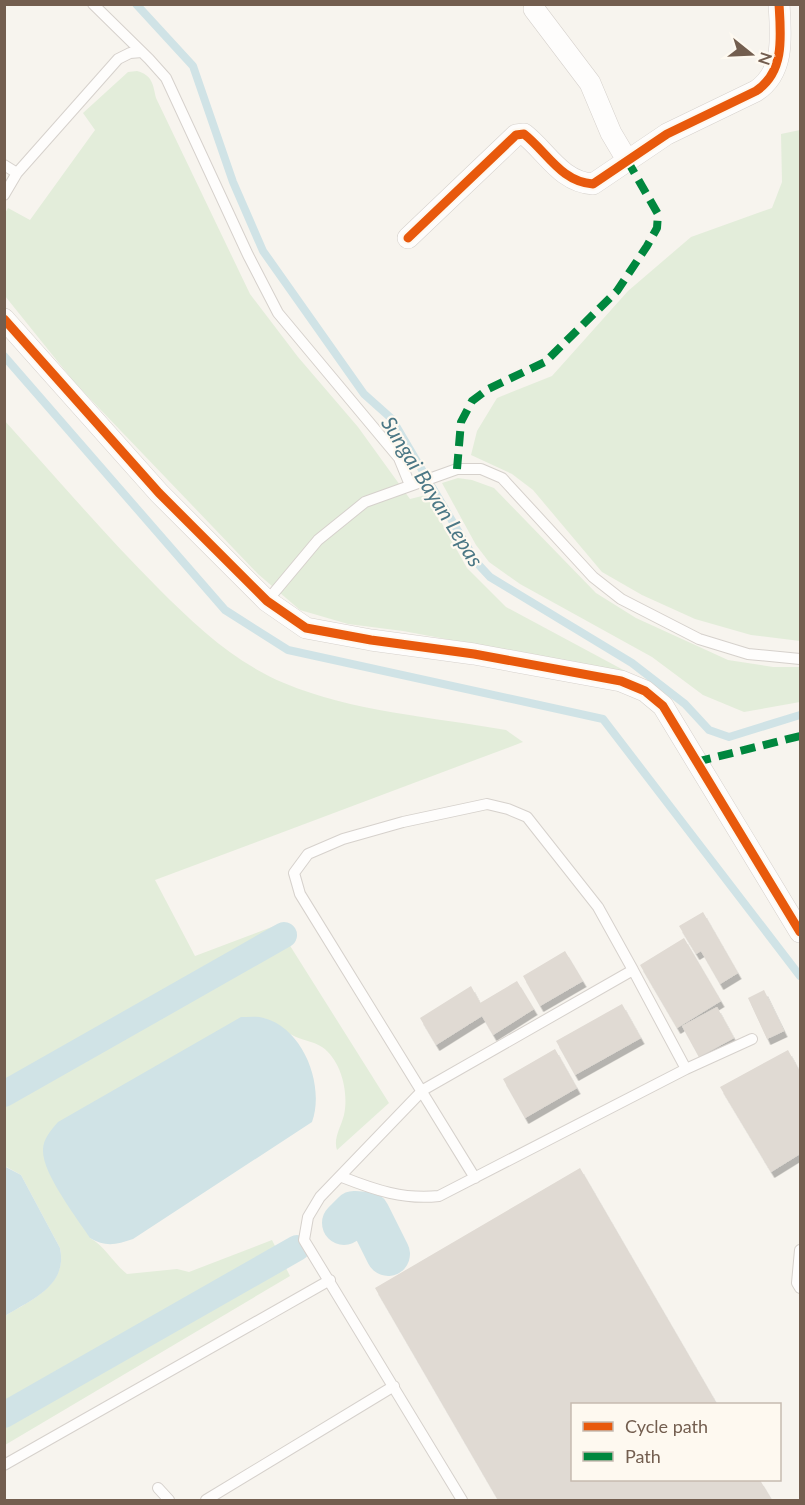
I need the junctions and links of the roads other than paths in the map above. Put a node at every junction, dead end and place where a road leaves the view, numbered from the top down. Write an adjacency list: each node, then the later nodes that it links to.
1 (93, 4): 4 (lane)
2 (779, 4): 5 (street)
3 (534, 9): 5 (street)
4 (142, 52): 7 (lane); 11 (lane)
5 (627, 160): 9 (street)
6 (4, 165): 7 (lane)
7 (16, 173): 8 (lane)
8 (4, 195)
9 (408, 238)
10 (4, 319): 12 (street)
11 (410, 485): 12 (lane); 13 (lane)
12 (267, 601): 14 (street)
13 (801, 659)
14 (801, 932)
15 (633, 970): 17 (lane); 18 (lane); 18 (lane)
16 (752, 1040): 17 (lane)
17 (686, 1069): 20 (lane)
18 (423, 1090): 19 (lane); 20 (lane)
19 (342, 1177): 20 (lane); 22 (lane)
20 (476, 1178)
21 (801, 1250): 23 (lane)
22 (330, 1280): 24 (lane); 25 (lane)
23 (801, 1288)
24 (394, 1386): 28 (lane); 29 (lane)
25 (4, 1465)
26 (158, 1488): 27 (lane)
27 (170, 1500)
28 (206, 1500)
29 (462, 1500)

